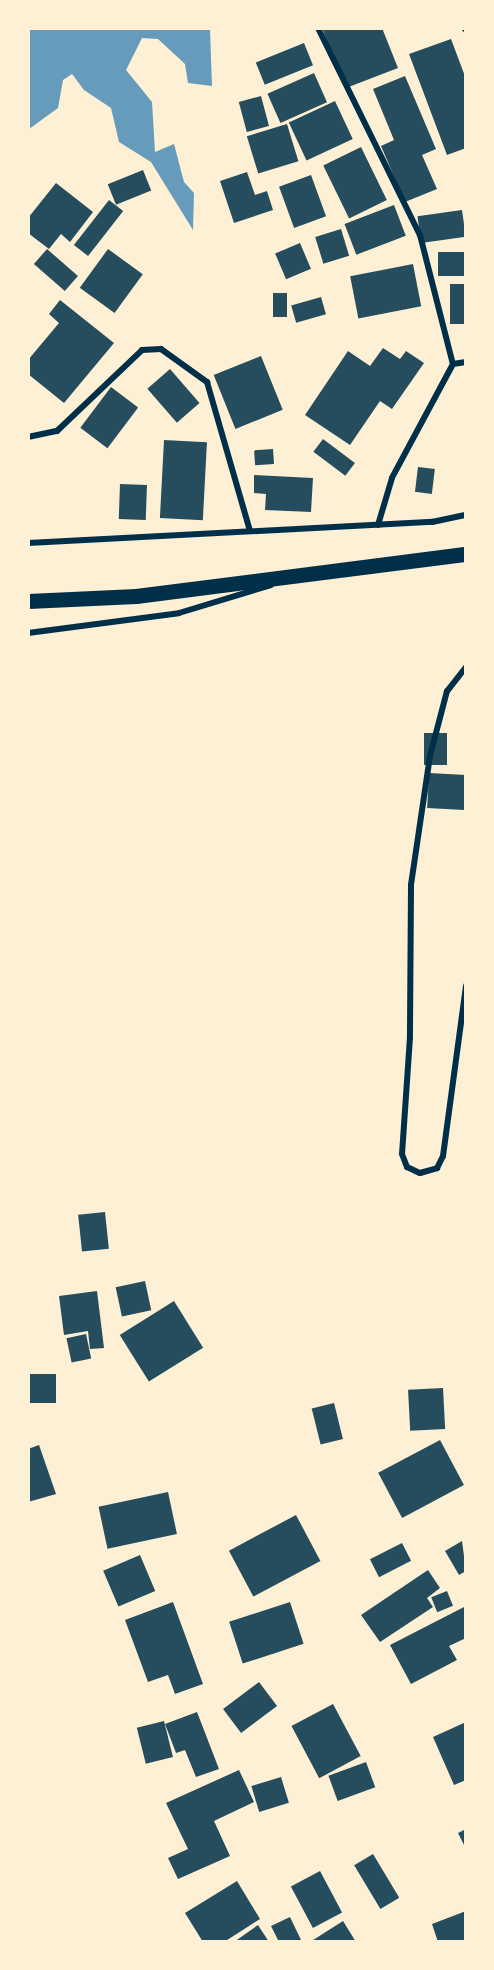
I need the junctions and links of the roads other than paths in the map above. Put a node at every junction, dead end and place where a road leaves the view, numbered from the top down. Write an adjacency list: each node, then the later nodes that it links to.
1 (318, 28): 3 (street)
2 (465, 362): 3 (street)
3 (453, 364): 6 (street)
4 (28, 437): 7 (street)
5 (465, 515): 6 (street)
6 (378, 525): 7 (street)
7 (250, 531): 8 (street)
8 (28, 543)
9 (465, 554): 10 (main road)
10 (326, 568): 11 (main road); 12 (street)
11 (28, 601)
12 (28, 633)
13 (465, 667): 14 (street)
14 (465, 986)

